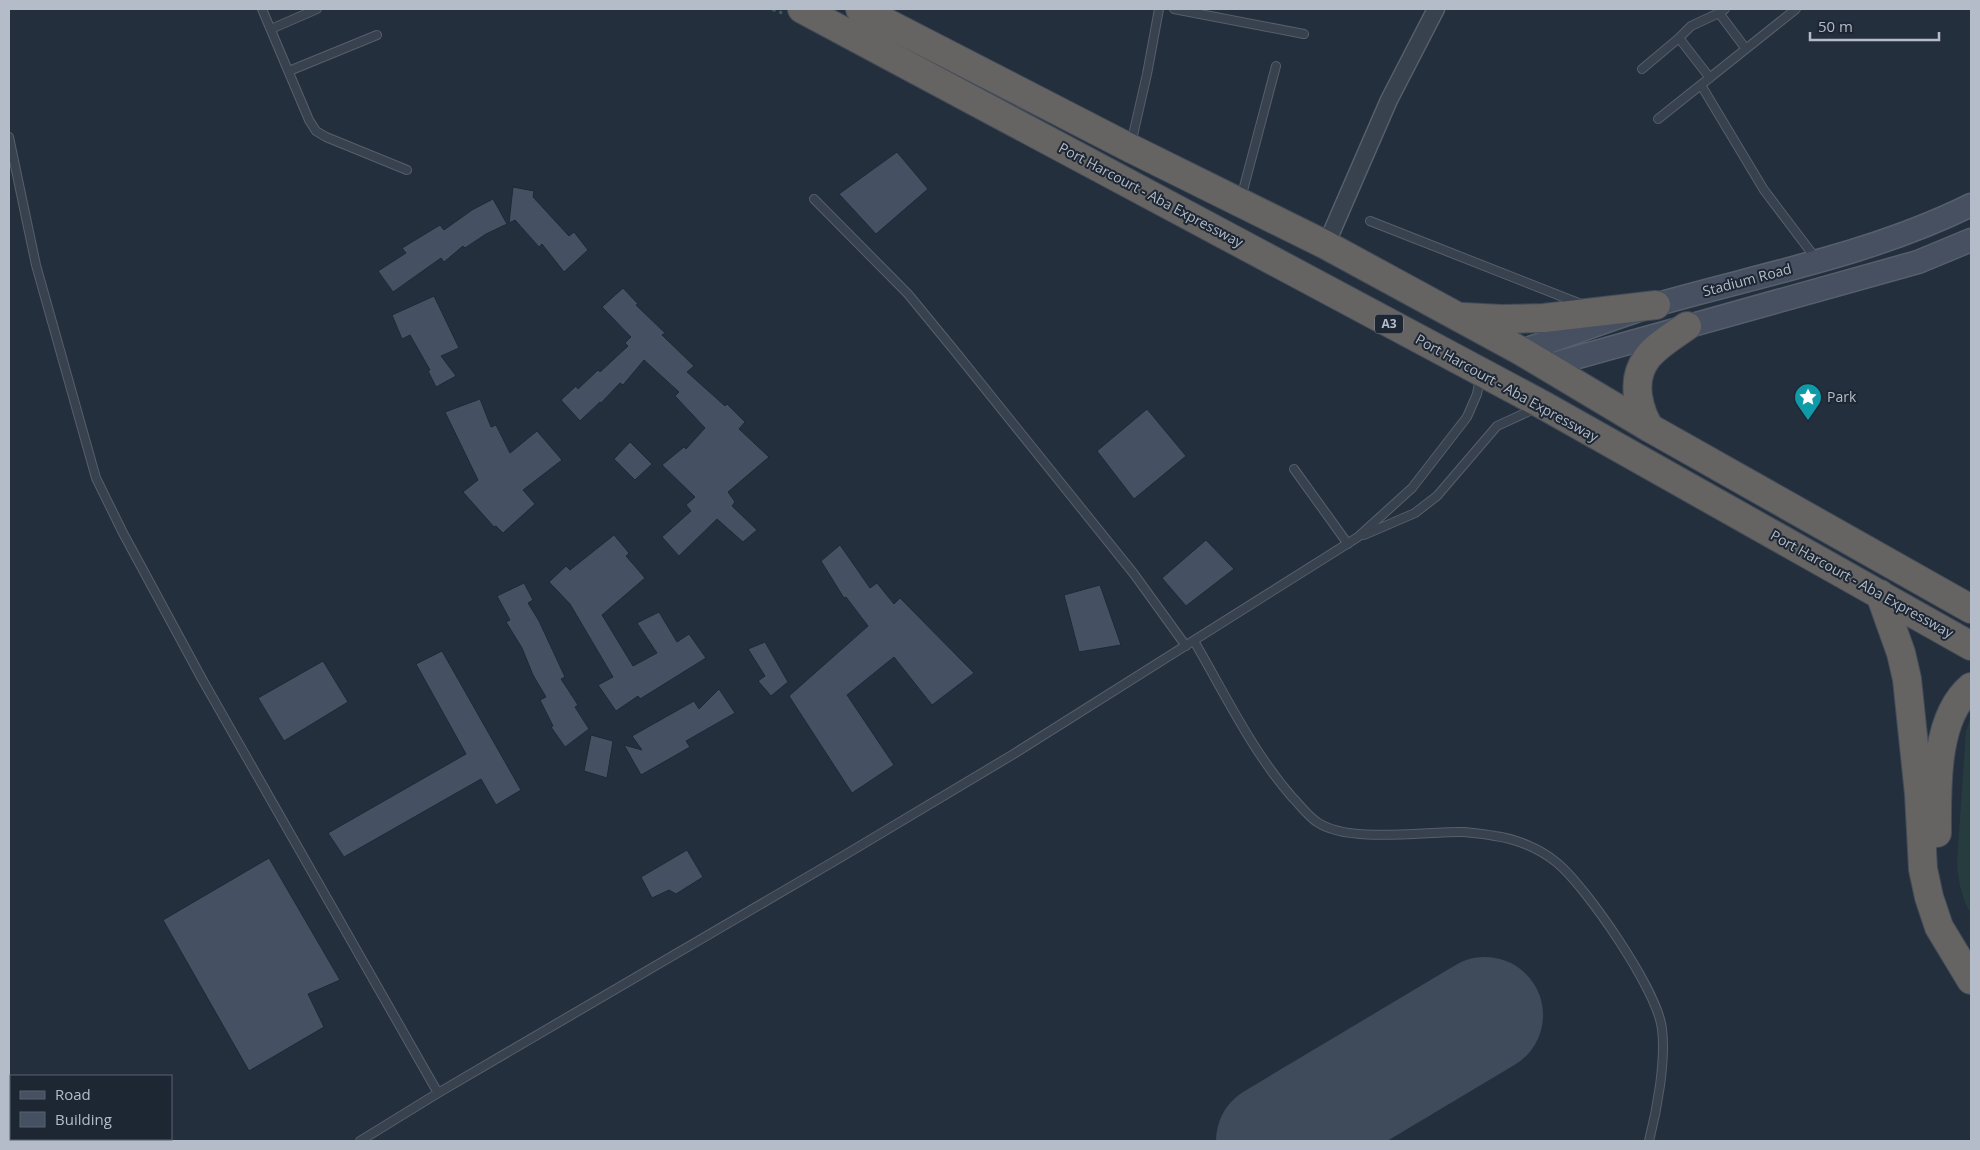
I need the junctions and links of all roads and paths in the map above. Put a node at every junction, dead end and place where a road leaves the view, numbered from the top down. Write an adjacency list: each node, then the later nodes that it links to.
1 (262, 9): 10 (lane)
2 (317, 9): 10 (lane)
3 (802, 9): 37 (highway, Port Harcourt - Aba Expressway / A3)
4 (860, 9): 22 (highway)
5 (1159, 9): 22 (lane)
6 (1174, 9): 11 (lane)
7 (1436, 9): 29 (street)
8 (1796, 9): 14 (lane)
9 (1722, 11): 13 (lane); 14 (lane)
10 (271, 29): 17 (lane)
11 (1304, 34)
12 (377, 35): 17 (lane)
13 (1680, 38): 16 (lane); 18 (lane)
14 (1746, 49): 18 (lane)
15 (1276, 66): 25 (lane)
16 (1642, 69)
17 (289, 72): 23 (lane)
18 (1710, 78): 19 (lane)
19 (1701, 85): 20 (lane); 30 (lane)
20 (1658, 119)
21 (9, 137): 51 (lane)
22 (1130, 148): 25 (highway)
23 (407, 170)
24 (814, 199): 46 (lane)
25 (1240, 202): 29 (highway)
26 (1971, 205): 30 (main road, Stadium Road)
27 (1370, 221): 32 (lane)
28 (1971, 240): 34 (main road, Stadium Road)
29 (1326, 245): 33 (highway)
30 (1818, 262): 31 (main road, Stadium Road)
31 (1656, 305): 32 (highway); 35 (main road, Stadium Road)
32 (1599, 311): 33 (highway)
33 (1457, 316): 35 (highway)
34 (1687, 326): 36 (main road, Stadium Road); 39 (highway)
35 (1522, 351): 36 (highway)
36 (1546, 366): 39 (highway)
37 (1481, 373): 38 (highway, Port Harcourt - Aba Expressway / A3); 41 (lane)
38 (1543, 405): 41 (lane); 43 (highway, Port Harcourt - Aba Expressway / A3)
39 (1650, 428): 44 (highway)
40 (1294, 469): 42 (lane)
41 (1358, 537): 42 (lane)
42 (1348, 544): 45 (lane)
43 (1880, 594): 47 (highway, Port Harcourt - Aba Expressway / A3); 50 (highway)
44 (1971, 609)
45 (1194, 642): 46 (lane); 53 (lane)
46 (1186, 646): 51 (lane)
47 (1971, 646)
48 (1971, 687): 49 (highway)
49 (1971, 944)
50 (1971, 980)
51 (438, 1093): 52 (lane)
52 (360, 1141)
53 (1649, 1141)

